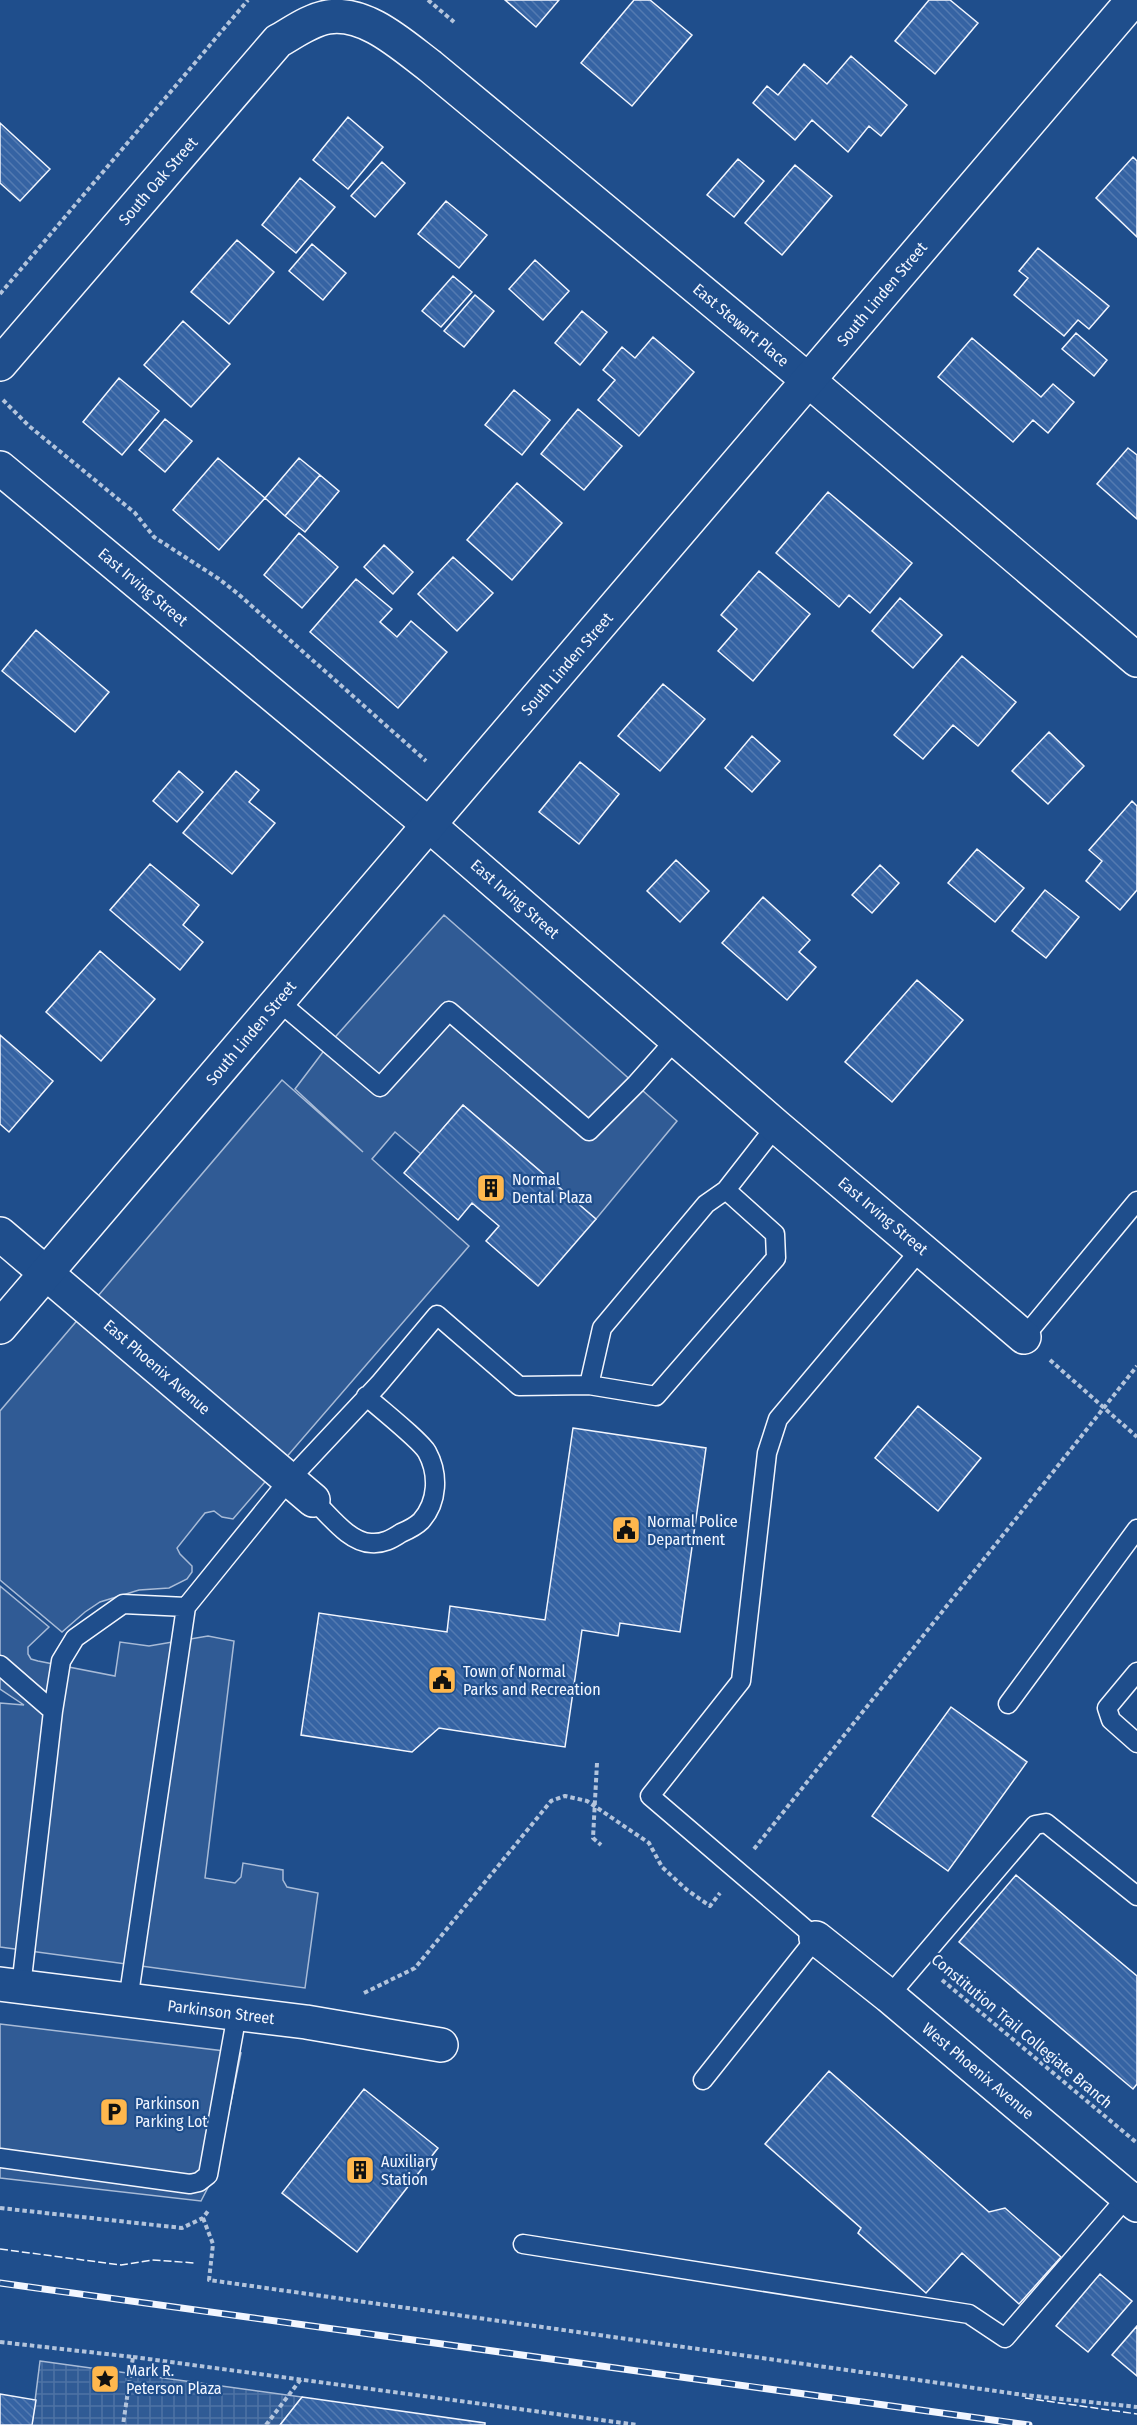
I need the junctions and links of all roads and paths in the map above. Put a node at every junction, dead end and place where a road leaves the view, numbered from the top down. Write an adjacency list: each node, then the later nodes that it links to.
1 (248, 0): 6 (path)
2 (428, 0): 5 (path)
3 (1133, 0): 8 (street, South Linden Street)
4 (330, 17): 7 (street, South Oak Street); 8 (street, East Stewart Place)
5 (454, 22)
6 (0, 294)
7 (0, 364)
8 (808, 380): 11 (street, East Stewart Place); 13 (street, South Linden Street)
9 (0, 398): 12 (path)
10 (0, 468): 13 (street, East Irving Street)
11 (1137, 660)
12 (426, 761)
13 (429, 825): 14 (street, South Linden Street); 15 (street, East Irving Street)
14 (278, 1001): 15 (lane); 21 (street, South Linden Street)
15 (676, 1038): 16 (street, East Irving Street)
16 (776, 1126): 17 (lane); 20 (street, East Irving Street)
17 (726, 1190): 25 (lane); 25 (lane)
18 (1137, 1201): 23 (lane)
19 (0, 1234): 21 (street, East Phoenix Avenue)
20 (921, 1249): 23 (street, East Irving Street); 41 (lane)
21 (46, 1273): 22 (street, South Linden Street); 29 (street, East Phoenix Avenue)
22 (0, 1327)
23 (1024, 1337): 27 (path)
24 (1137, 1366): 27 (path)
25 (589, 1385): 26 (lane)
26 (366, 1396): 29 (lane); 29 (lane)
27 (1104, 1408): 28 (path); 39 (path)
28 (1137, 1437)
29 (301, 1490): 31 (lane)
30 (1137, 1529): 34 (lane)
31 (186, 1607): 35 (lane); 45 (lane)
32 (0, 1665): 35 (lane)
33 (1137, 1672): 36 (lane)
34 (1008, 1704)
35 (53, 1711): 43 (lane)
36 (1137, 1743)
37 (597, 1763): 38 (path)
38 (601, 1845)
39 (751, 1854)
40 (1137, 1896): 42 (lane)
41 (816, 1938): 44 (street, West Phoenix Avenue); 48 (lane)
42 (920, 1961): 44 (lane); 49 (path, Constitution Trail Collegiate Branch)
43 (10, 1986): 45 (street, Parkinson Street)
44 (890, 1996): 51 (street, West Phoenix Avenue)
45 (128, 2001): 46 (street, Parkinson Street)
46 (237, 2014): 47 (street, Parkinson Street); 50 (lane)
47 (441, 2045)
48 (703, 2080)
49 (1137, 2143)
50 (0, 2158)
51 (1134, 2196): 53 (lane)
52 (203, 2218): 57 (path)
53 (523, 2244)
54 (0, 2342): 55 (path)
55 (133, 2357): 56 (path); 58 (path)
56 (301, 2379): 59 (path); 60 (path)
57 (1137, 2407)
58 (123, 2425)
59 (266, 2425)
60 (638, 2425)

